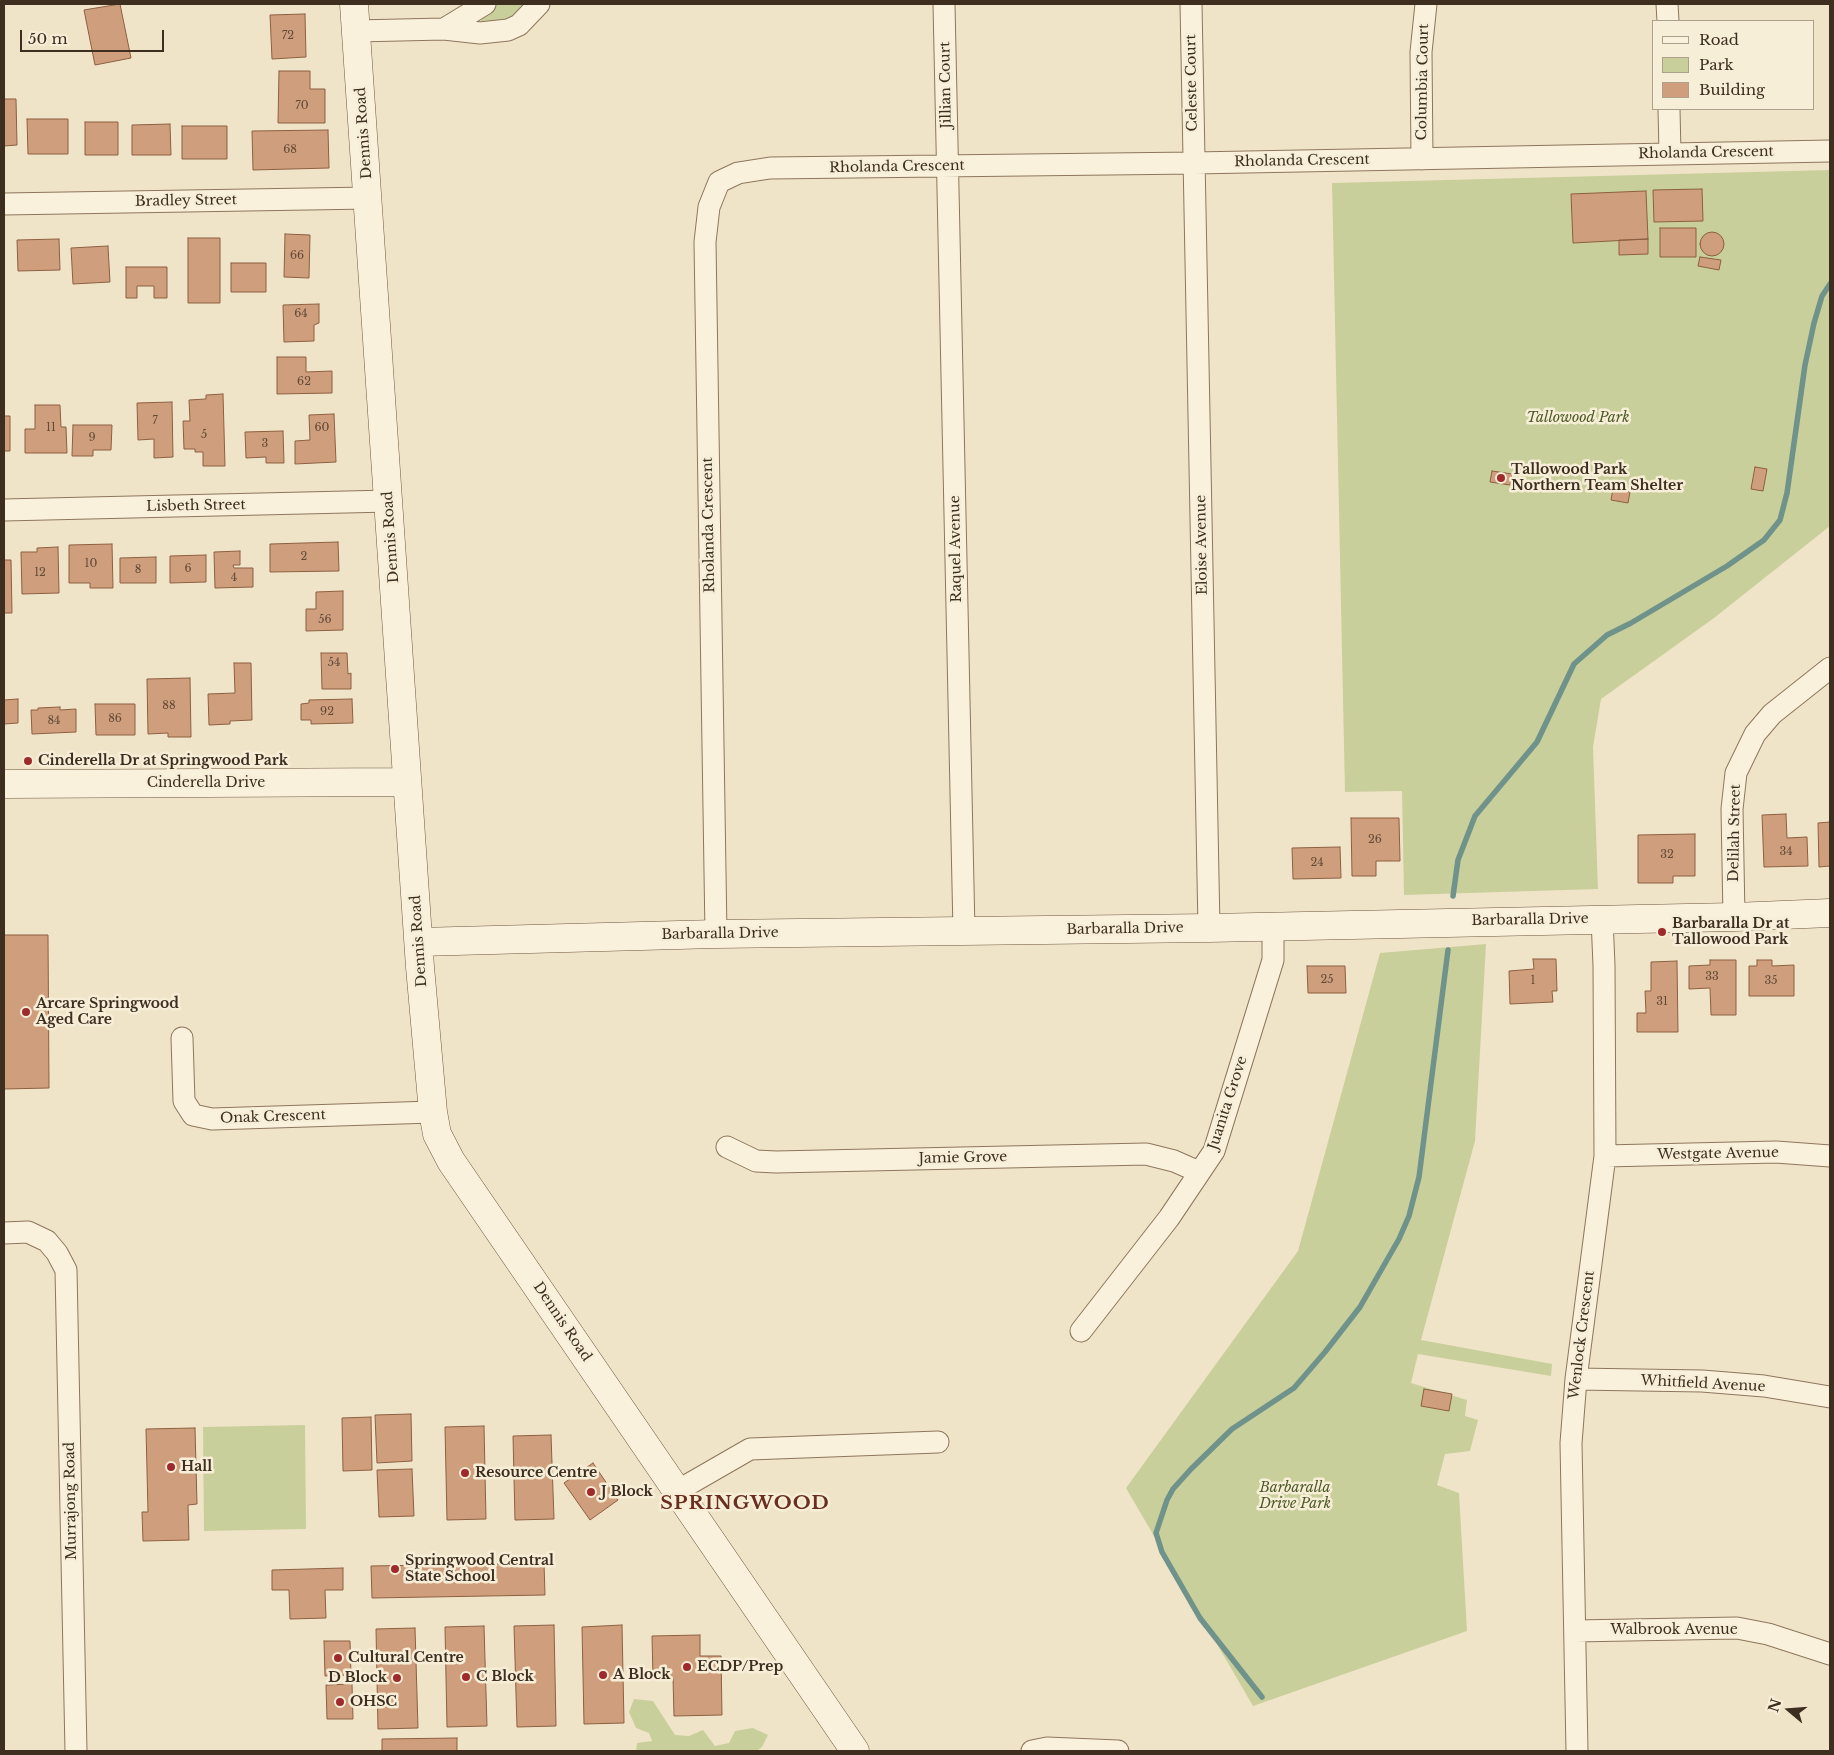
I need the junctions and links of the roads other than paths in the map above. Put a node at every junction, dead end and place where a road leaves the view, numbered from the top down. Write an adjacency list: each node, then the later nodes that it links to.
1 (354, 4): 10 (street, Dennis Road)
2 (485, 4): 9 (street)
3 (539, 4): 9 (street)
4 (944, 4): 16 (street, Jillian Court)
5 (1191, 4): 15 (street, Celeste Court)
6 (1426, 4): 14 (street, Columbia Court)
7 (1667, 4): 8 (street)
8 (1668, 20)
9 (444, 29): 10 (street)
10 (356, 31): 17 (street, Dennis Road)
11 (1669, 110): 13 (street)
12 (1830, 151): 13 (street, Rholanda Crescent)
13 (1670, 154): 14 (street, Rholanda Crescent)
14 (1422, 159): 15 (street, Rholanda Crescent)
15 (1194, 163): 16 (street, Rholanda Crescent); 28 (street, Eloise Avenue)
16 (948, 166): 29 (street, Raquel Avenue); 30 (street, Rholanda Crescent)
17 (369, 198): 18 (street, Bradley Street); 19 (street, Dennis Road)
18 (4, 204)
19 (389, 501): 20 (street, Lisbeth Street); 22 (street, Dennis Road)
20 (4, 510)
21 (1830, 668): 25 (street, Delilah Street)
22 (407, 782): 23 (street, Cinderella Drive); 31 (street, Dennis Road)
23 (4, 784)
24 (1830, 913): 25 (street, Barbaralla Drive)
25 (1734, 917): 26 (street, Barbaralla Drive)
26 (1602, 919): 27 (street, Barbaralla Drive); 35 (street, Wenlock Crescent)
27 (1273, 926): 28 (street, Barbaralla Drive); 37 (street, Juanita Grove)
28 (1209, 928): 29 (street, Barbaralla Drive)
29 (964, 931): 30 (street, Barbaralla Drive)
30 (716, 934): 31 (street, Barbaralla Drive)
31 (419, 942): 33 (street, Dennis Road)
32 (182, 1038): 33 (street, Onak Crescent)
33 (433, 1112): 43 (street, Dennis Road)
34 (728, 1147): 37 (street, Jamie Grove)
35 (1605, 1156): 36 (street, Westgate Avenue); 40 (street, Wenlock Crescent)
36 (1830, 1156)
37 (1199, 1172): 39 (street, Juanita Grove)
38 (4, 1233): 46 (street, Murrajong Road)
39 (1081, 1331)
40 (1576, 1379): 41 (street, Whitfield Avenue); 44 (street, Wenlock Crescent)
41 (1830, 1397)
42 (938, 1442): 43 (street)
43 (677, 1491): 47 (street, Dennis Road)
44 (1575, 1630): 45 (street, Walbrook Avenue); 50 (street, Wenlock Crescent)
45 (1830, 1654)
46 (76, 1751)
47 (855, 1751)
48 (1032, 1751): 49 (street)
49 (1118, 1751)
50 (1577, 1751)

